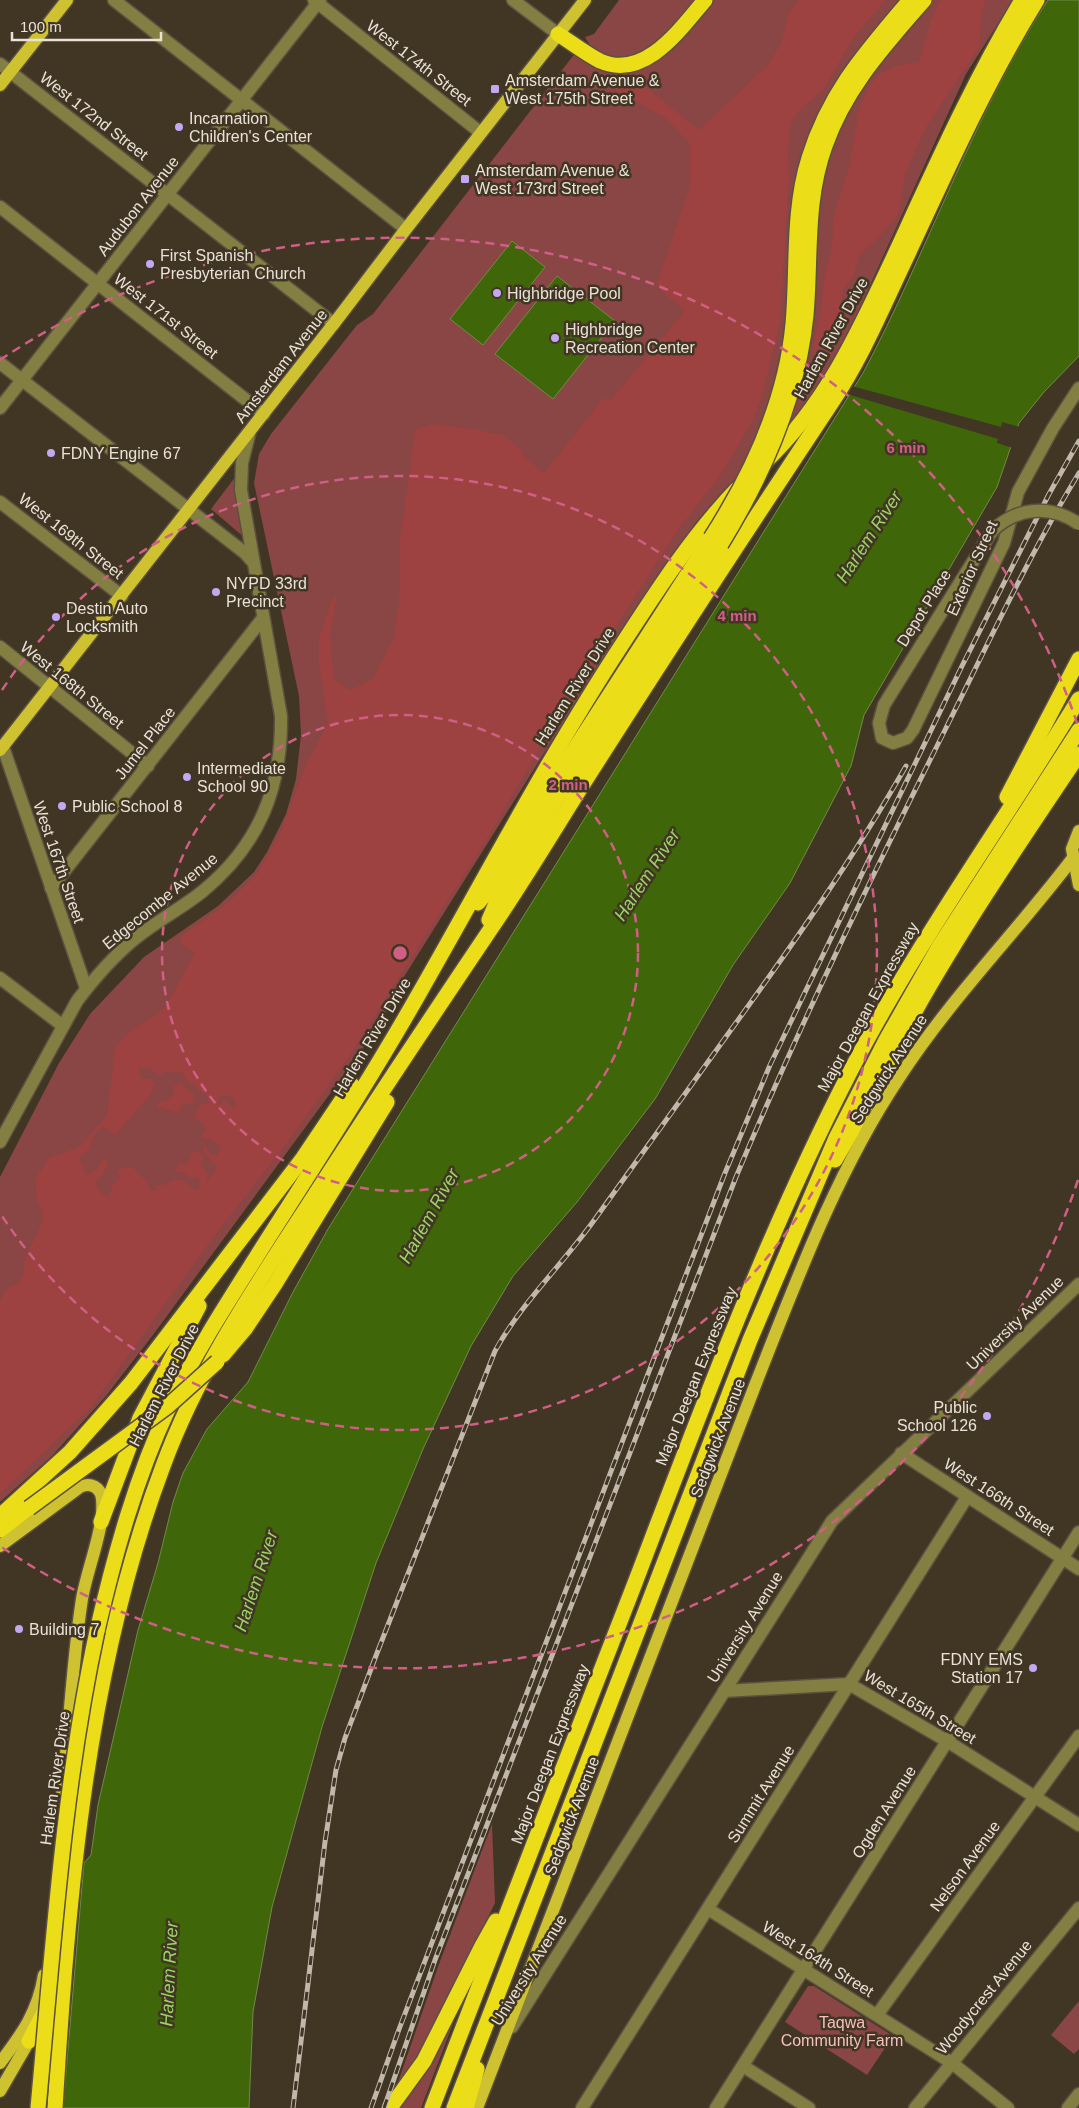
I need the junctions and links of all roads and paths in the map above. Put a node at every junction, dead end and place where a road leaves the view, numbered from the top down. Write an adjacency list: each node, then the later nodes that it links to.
1 (67, 0): 13 (main road)
2 (114, 0): 15 (street)
3 (513, 0): 11 (street)
4 (585, 0): 11 (main road, Amsterdam Avenue)
5 (705, 0): 11 (highway)
6 (910, 0): 31 (highway, bridge)
7 (924, 0): 31 (highway, bridge)
8 (1022, 0): 49 (highway, Harlem River Drive)
9 (1037, 0): 50 (highway, Harlem River Drive)
10 (317, 1): 15 (street, Audubon Avenue); 16 (street, West 174th Street)
11 (558, 34): 16 (main road, Amsterdam Avenue)
12 (0, 64): 13 (street, West 172nd Street)
13 (11, 72): 14 (main road); 17 (street, West 172nd Street)
14 (0, 85)
15 (242, 100): 17 (street, Audubon Avenue); 19 (street)
16 (481, 133): 19 (main road, Amsterdam Avenue)
17 (168, 194): 20 (street, Audubon Avenue); 21 (street, West 172nd Street)
18 (0, 207): 20 (street, West 171st Street)
19 (406, 229): 21 (main road, Amsterdam Avenue)
20 (98, 283): 23 (street, Audubon Avenue); 26 (street, West 171st Street)
21 (334, 324): 26 (main road, Amsterdam Avenue)
22 (0, 363): 23 (street)
23 (22, 380): 25 (street, Audubon Avenue); 29 (street)
24 (1079, 388): 40 (street, Exterior Street)
25 (0, 408)
26 (264, 414): 27 (main road, Amsterdam Avenue)
27 (250, 431): 29 (main road, Amsterdam Avenue); 32 (street, Edgecombe Avenue)
28 (0, 502): 33 (street, West 169th Street)
29 (189, 510): 32 (street); 33 (main road, Amsterdam Avenue)
30 (1079, 524): 40 (street, Depot Place, bridge)
31 (716, 541): 49 (highway); 50 (highway)
32 (253, 562): 34 (street, Edgecombe Avenue)
33 (122, 596): 37 (main road, Amsterdam Avenue)
34 (263, 618): 43 (street, Jumel Place); 52 (street, Edgecombe Avenue)
35 (0, 648): 37 (street, West 168th Street)
36 (1079, 659): 45 (highway)
37 (50, 687): 41 (main road, Amsterdam Avenue); 43 (street, West 168th Street)
38 (1079, 699): 45 (highway, Major Deegan Expressway)
39 (1079, 730): 58 (highway, Major Deegan Expressway)
40 (882, 738)
41 (1, 748): 48 (street, West 167th Street)
42 (1079, 754): 58 (highway)
43 (148, 766): 48 (street, Jumel Place)
44 (1079, 831): 46 (main road, Sedgwick Avenue)
45 (978, 855): 76 (highway, Major Deegan Expressway)
46 (1073, 858): 47 (main road); 84 (main road, Sedgwick Avenue)
47 (1079, 885)
48 (51, 888): 52 (street, West 167th Street)
49 (450, 939): 55 (highway, Harlem River Drive)
50 (474, 954): 53 (highway, Harlem River Drive)
51 (0, 978): 54 (street)
52 (86, 988): 54 (street, Edgecombe Avenue)
53 (437, 1008): 65 (highway, bridge); 79 (highway, Harlem River Drive)
54 (63, 1026): 56 (street, Edgecombe Avenue)
55 (396, 1033): 59 (highway); 91 (highway, Harlem River Drive, bridge)
56 (4, 1125): 57 (street, Edgecombe Avenue)
57 (0, 1142)
58 (808, 1204): 81 (highway, Major Deegan Expressway)
59 (222, 1263): 63 (highway); 64 (highway)
60 (1079, 1284): 61 (street, University Avenue)
61 (901, 1453): 62 (street, West 166th Street); 71 (street, University Avenue)
62 (968, 1497): 68 (street, West 166th Street); 70 (street, Summit Avenue)
63 (0, 1516)
64 (101, 1522): 67 (main road, Harlem River Drive); 83 (main road, Harlem River Drive)
65 (0, 1530)
66 (1079, 1532): 68 (street, Ogden Avenue)
67 (0, 1546)
68 (1063, 1558): 69 (street, West 166th Street); 73 (street, Ogden Avenue)
69 (1079, 1568)
70 (849, 1684): 71 (street, West 165th Street); 73 (street, West 165th Street); 78 (street, Summit Avenue)
71 (724, 1691): 84 (street, University Avenue)
72 (1079, 1736): 74 (street, Nelson Avenue)
73 (948, 1741): 74 (street, West 165th Street); 80 (street, Ogden Avenue)
74 (1035, 1797): 75 (street, West 165th Street); 82 (street, Nelson Avenue)
75 (1079, 1825)
76 (519, 1883): 93 (highway); 94 (highway, Major Deegan Expressway)
77 (1079, 1908): 85 (street, Woodycrest Avenue)
78 (708, 1909): 80 (street, West 164th Street); 90 (street, Summit Avenue)
79 (65, 1969): 83 (highway); 92 (highway, Harlem River Drive)
80 (804, 1970): 82 (street, West 164th Street); 87 (street, Ogden Avenue)
81 (492, 2008): 95 (highway, Major Deegan Expressway); 96 (highway)
82 (877, 2015): 85 (street, West 164th Street)
83 (25, 2038): 86 (main road); 88 (main road)
84 (504, 2040): 97 (main road, Sedgwick Avenue)
85 (952, 2063): 100 (street, Woodycrest Avenue); 101 (street, West 164th Street)
86 (0, 2064)
87 (743, 2066): 98 (street, Ogden Avenue); 99 (street)
88 (2, 2084)
89 (1079, 2094): 102 (street)
90 (587, 2106)
91 (38, 2108)
92 (55, 2108)
93 (390, 2108)
94 (432, 2108)
95 (454, 2108)
96 (466, 2108)
97 (477, 2108)
98 (716, 2108)
99 (809, 2108)
100 (915, 2108)
101 (1008, 2108)
102 (1068, 2108)

